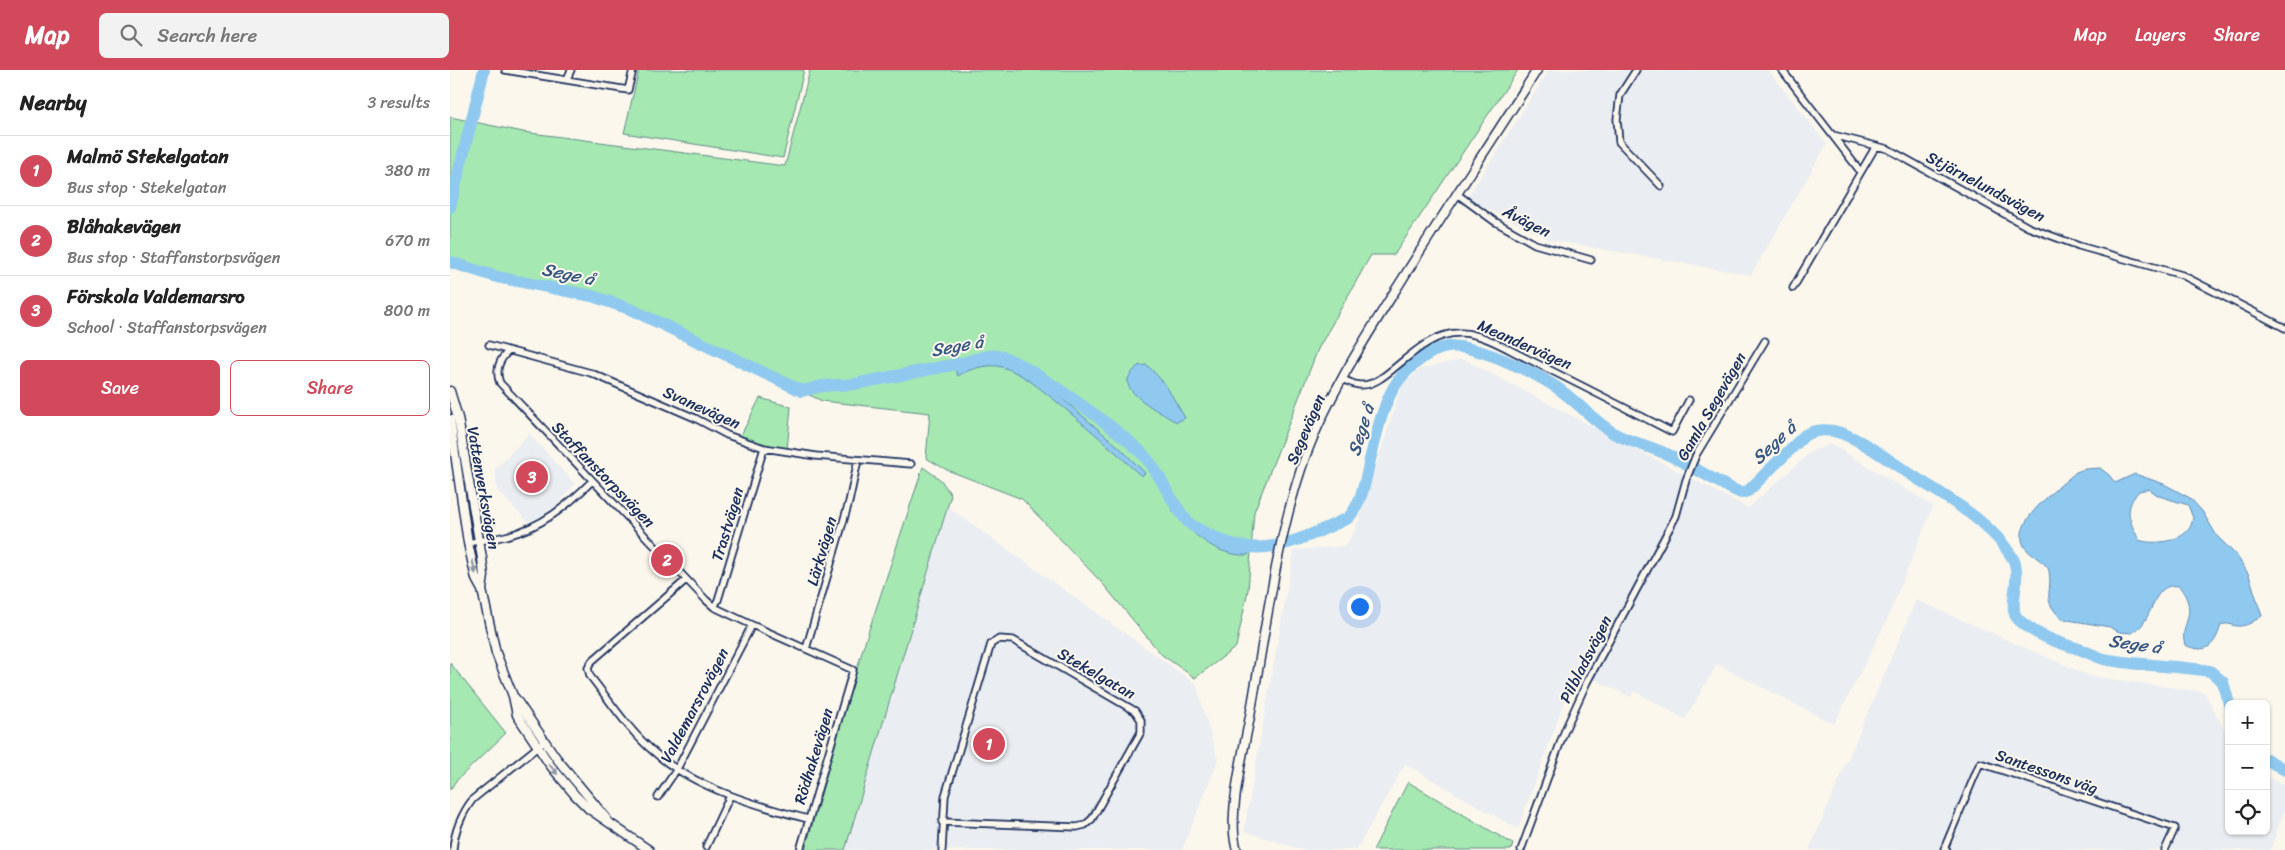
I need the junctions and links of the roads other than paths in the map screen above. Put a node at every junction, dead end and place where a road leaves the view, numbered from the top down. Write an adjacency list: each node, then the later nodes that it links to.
1 (504, 70): 7 (street)
2 (571, 70): 7 (street)
3 (632, 70): 7 (street)
4 (1537, 70): 12 (street, Segevägen)
5 (1636, 70): 11 (street)
6 (1782, 70): 8 (street)
7 (567, 79)
8 (1833, 135): 9 (street, Stjärnelundsvägen); 10 (street)
9 (1876, 146): 10 (street); 15 (street, Stjärnelundsvägen)
10 (1860, 171): 14 (street)
11 (1661, 186)
12 (1457, 194): 13 (street, Åvägen); 19 (street, Segevägen)
13 (1590, 260)
14 (1793, 288)
15 (2285, 328)
16 (1764, 340): 27 (street, Gamla Segevägen)
17 (489, 345): 18 (street, Svanevägen)
18 (509, 351): 23 (street, Svanevägen); 26 (street, Staffanstorpsvägen)
19 (1342, 379): 21 (street, Meandervägen); 50 (street, Segevägen)
20 (450, 391): 28 (street, Vattenverksvägen)
21 (1689, 400)
22 (450, 419): 29 (street, Vattenverksvägen)
23 (764, 448): 24 (street, Svanevägen); 32 (street, Trastvägen)
24 (858, 460): 25 (street, Svanevägen); 34 (street, Lärkvägen)
25 (911, 464)
26 (592, 480): 28 (street); 30 (street, Staffanstorpsvägen)
27 (1685, 483): 51 (street, Pilbladsvägen)
28 (479, 541): 29 (street); 31 (street, Vattenverksvägen)
29 (468, 543): 31 (street, Vattenverksvägen, one-way to 31)
30 (686, 580): 32 (street, Staffanstorpsvägen); 39 (street)
31 (482, 590): 36 (street, Vattenverksvägen)
32 (714, 607): 33 (street, Staffanstorpsvägen)
33 (752, 625): 34 (street, Staffanstorpsvägen); 39 (street, Valdemarsrovägen)
34 (806, 648): 35 (street, Staffanstorpsvägen)
35 (853, 670): 42 (street, Rödhakevägen)
36 (513, 696): 37 (street, Vattenverksvägen); 38 (street, Vattenverksvägen)
37 (545, 741): 38 (street); 43 (street, Vattenverksvägen)
38 (537, 747): 43 (street, Vattenverksvägen, one-way to 43); 46 (street)
39 (677, 769): 40 (street); 41 (street, Valdemarsrovägen)
40 (730, 796): 42 (street); 45 (street)
41 (658, 797)
42 (808, 819): 48 (street, Rödhakevägen)
43 (609, 822): 47 (street, Vattenverksvägen)
44 (942, 822): 44 (street, Stekelgatan); 49 (street, Stekelgatan)
45 (706, 847)
46 (453, 850)
47 (649, 850)
48 (800, 850)
49 (942, 850)
50 (1237, 850)
51 (1521, 850)
52 (1948, 850): 53 (street, Santessons väg)
53 (2165, 850)

